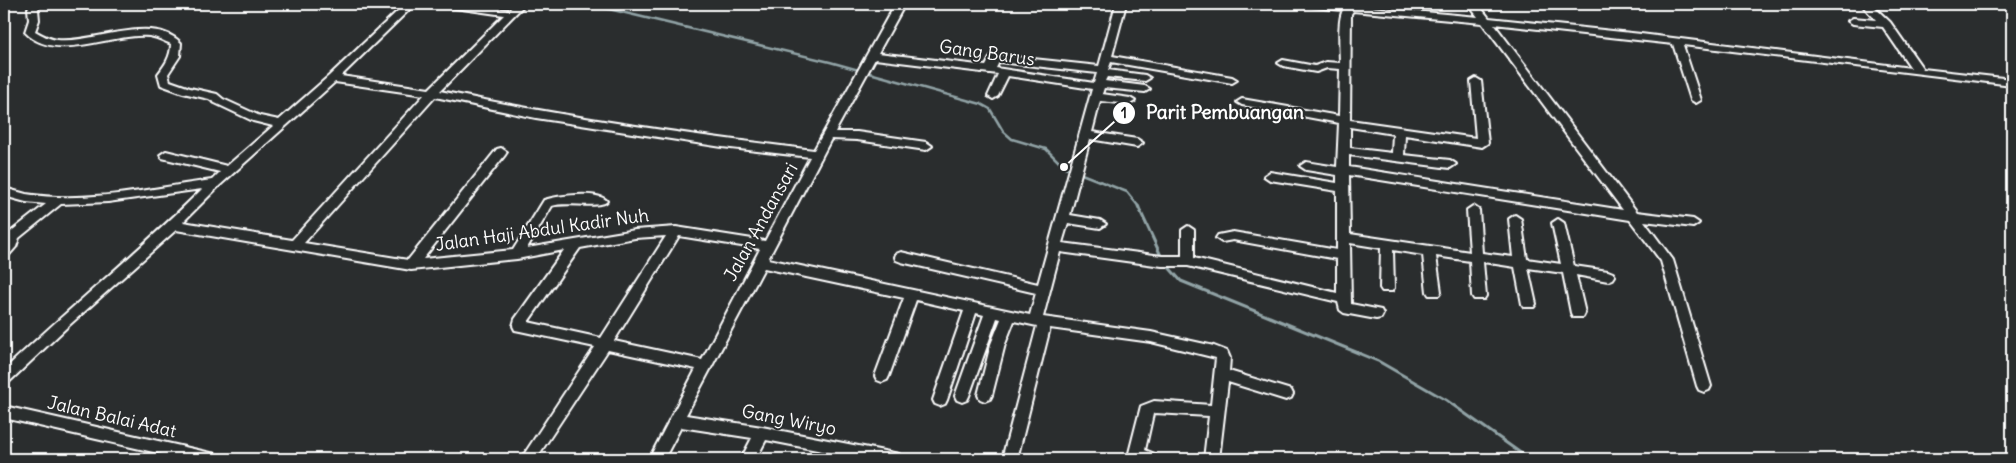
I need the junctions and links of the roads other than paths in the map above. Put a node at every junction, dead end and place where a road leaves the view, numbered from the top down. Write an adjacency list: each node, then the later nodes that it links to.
1 (37, 4): 36 (street)
2 (410, 4): 25 (street)
3 (448, 4): 12 (street)
4 (520, 4): 12 (street)
5 (900, 4): 19 (street, Jalan Andansari)
6 (1121, 4): 17 (street)
7 (1314, 4): 11 (street)
8 (1473, 4): 13 (street)
9 (1866, 4): 15 (street)
10 (1371, 7): 11 (street); 13 (street)
11 (1351, 8): 20 (street)
12 (511, 13): 30 (street)
13 (1487, 20): 16 (street); 58 (street)
14 (1853, 21): 15 (street)
15 (1886, 24): 22 (street)
16 (1677, 42): 22 (street); 32 (street)
17 (1107, 58): 24 (street); 26 (street)
18 (1283, 63): 20 (street)
19 (866, 64): 21 (street, Gang Barus); 38 (street, Jalan Andansari)
20 (1344, 66): 35 (street)
21 (990, 70): 23 (street, Gang Barus); 24 (street)
22 (1919, 71): 28 (street)
23 (1004, 72): 29 (street, Gang Barus); 31 (street)
24 (1103, 72): 29 (street); 29 (street)
25 (333, 78): 30 (street); 36 (street)
26 (1232, 80)
27 (1476, 80): 37 (street)
28 (2012, 82)
29 (1098, 90): 33 (street); 39 (street)
30 (432, 93): 44 (street); 71 (street)
31 (993, 96)
32 (1696, 100)
33 (1130, 101)
34 (1242, 102): 35 (street)
35 (1344, 122): 37 (street); 42 (street)
36 (281, 124): 50 (street)
37 (1399, 131): 46 (street)
38 (828, 135): 41 (street); 44 (street, Jalan Andansari)
39 (1086, 135): 40 (street); 59 (street)
40 (1137, 143)
41 (926, 146)
42 (1344, 151): 46 (street); 49 (street)
43 (501, 152): 83 (street)
44 (819, 154): 72 (street, Jalan Andansari)
45 (166, 155): 50 (street)
46 (1398, 157): 47 (street)
47 (1450, 164)
48 (1306, 166): 49 (street)
49 (1343, 171): 53 (street); 58 (street)
50 (228, 172): 52 (street)
51 (1270, 176): 53 (street)
52 (216, 183): 55 (street); 64 (street)
53 (1344, 188): 68 (street)
54 (7, 197): 55 (street)
55 (58, 200): 75 (street)
56 (601, 202): 76 (street)
57 (1473, 210): 79 (street)
58 (1625, 215): 62 (street); 104 (street)
59 (1064, 218): 63 (street); 73 (street)
60 (1515, 219): 82 (street)
61 (1558, 222): 84 (street)
62 (1693, 223)
63 (1100, 224)
64 (173, 225): 71 (street, Jalan Haji Abdul Kadir Nuh); 103 (street)
65 (1188, 230): 80 (street)
66 (676, 231): 69 (street, Jalan Haji Abdul Kadir Nuh); 72 (street, Jalan Haji Abdul Kadir Nuh); 99 (street)
67 (1222, 238): 77 (street)
68 (1345, 238): 70 (street); 77 (street)
69 (575, 245): 76 (street, Jalan Haji Abdul Kadir Nuh); 99 (street)
70 (1387, 245): 74 (street); 86 (street)
71 (294, 246): 83 (street, Jalan Haji Abdul Kadir Nuh)
72 (768, 246): 81 (street, Jalan Andansari)
73 (1056, 247): 80 (street); 87 (street)
74 (1429, 251): 79 (street); 88 (street)
75 (4, 252)
76 (517, 254): 83 (street, Jalan Haji Abdul Kadir Nuh)
77 (1345, 256): 91 (street)
78 (901, 257): 87 (street)
79 (1475, 257): 82 (street); 90 (street)
80 (1175, 260): 91 (street)
81 (759, 262): 89 (street); 100 (street, Jalan Andansari)
82 (1520, 262): 84 (street); 92 (street)
83 (411, 265)
84 (1567, 269): 85 (street); 95 (street)
85 (1608, 276)
86 (1387, 288)
87 (1043, 290): 98 (street)
88 (1434, 292)
89 (911, 296): 93 (street); 102 (street)
90 (1479, 296)
91 (1344, 299): 96 (street)
92 (1529, 304)
93 (971, 309): 94 (street); 108 (street)
94 (992, 313): 97 (street); 107 (street)
95 (1578, 313)
96 (1376, 314)
97 (1009, 316): 98 (street); 106 (street)
98 (1040, 322): 101 (street); 118 (street)
99 (605, 344): 100 (street); 114 (street)
100 (706, 366): 111 (street, Jalan Andansari)
101 (1222, 374): 105 (street); 109 (street)
102 (882, 376)
103 (4, 378)
104 (1704, 386)
105 (1286, 394)
106 (985, 395)
107 (962, 396)
108 (940, 400)
109 (1217, 411): 119 (street); 120 (street)
110 (4, 412): 113 (street, Jalan Balai Adat)
111 (677, 420): 112 (street, Gang Wiryo); 115 (street, Jalan Andansari)
112 (762, 433): 116 (street); 117 (street, Gang Wiryo)
113 (211, 459)
114 (528, 459)
115 (656, 459)
116 (748, 459)
117 (894, 459)
118 (1009, 459)
119 (1150, 459)
120 (1213, 459)

